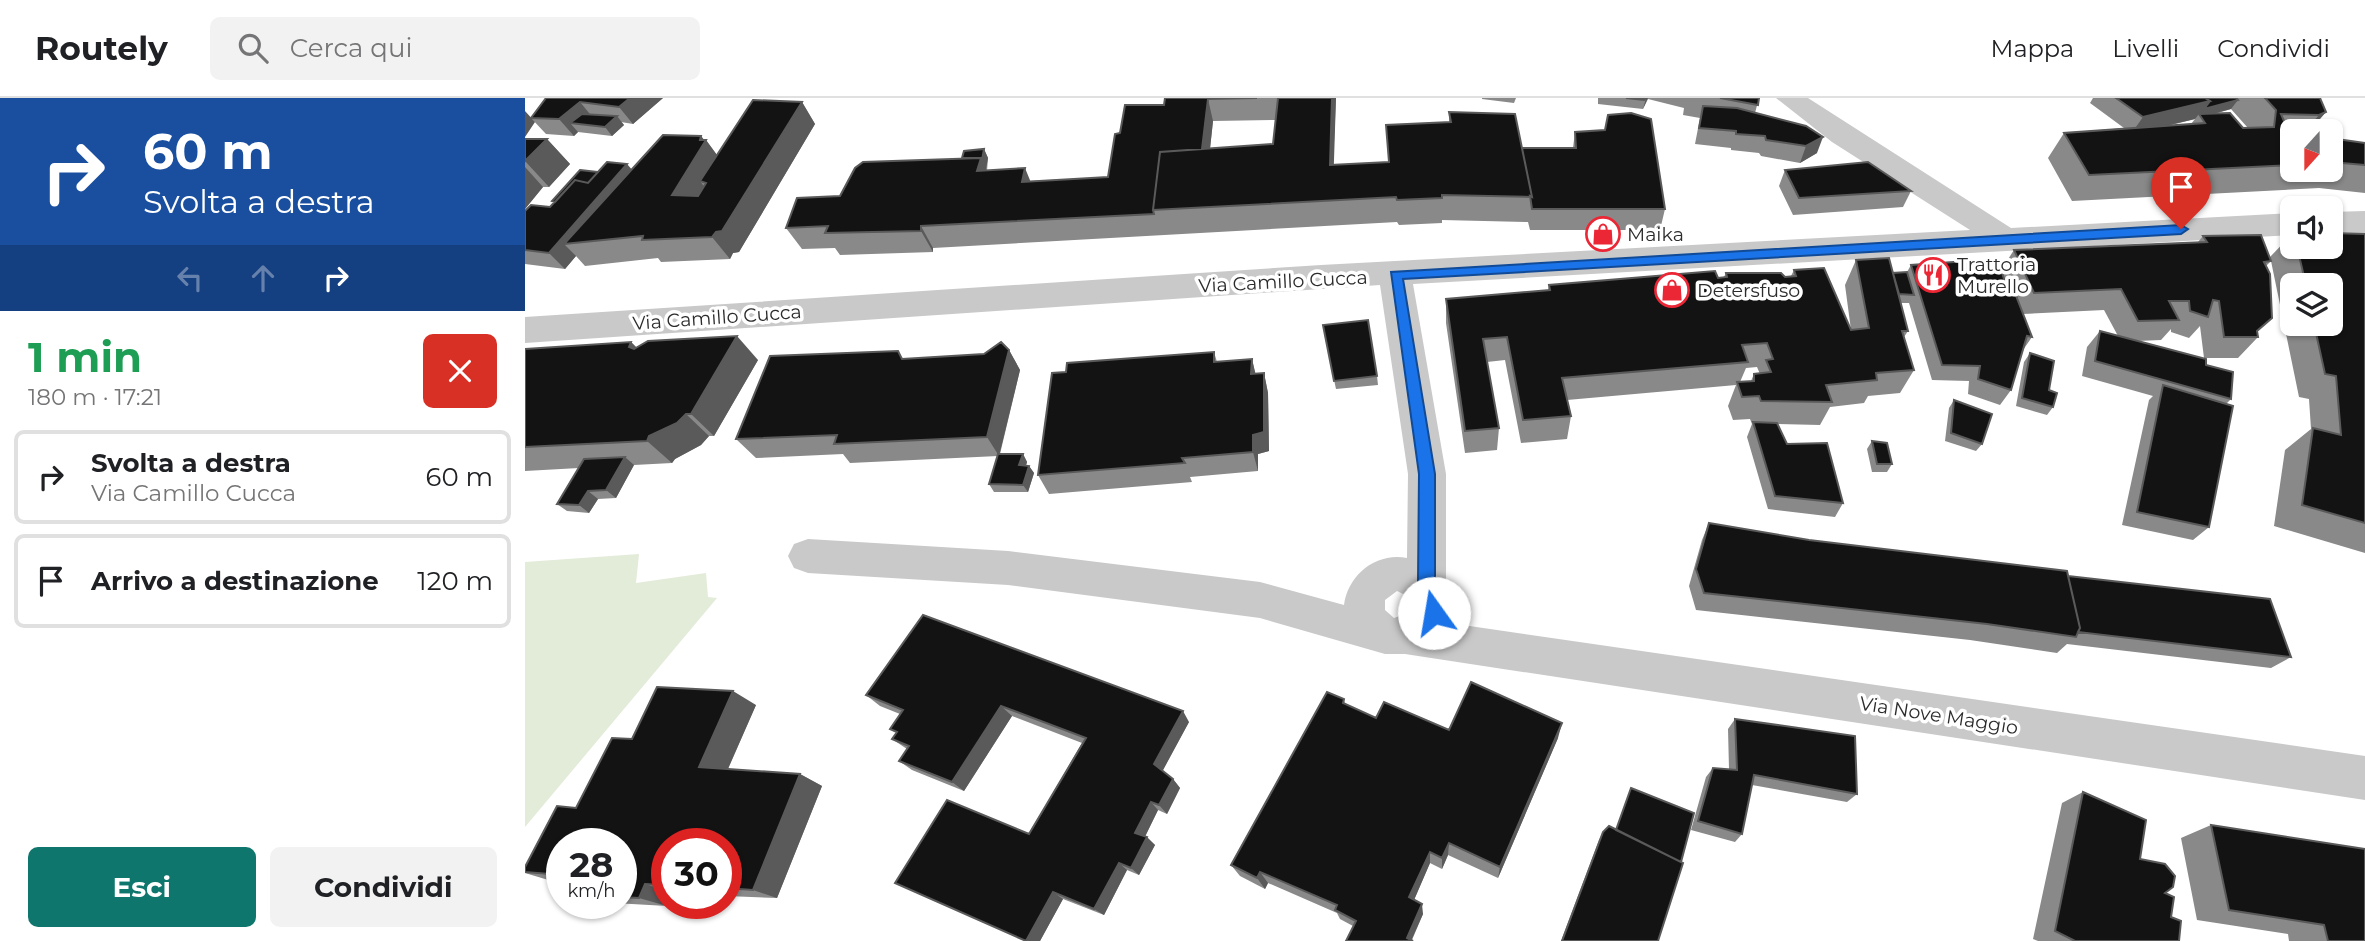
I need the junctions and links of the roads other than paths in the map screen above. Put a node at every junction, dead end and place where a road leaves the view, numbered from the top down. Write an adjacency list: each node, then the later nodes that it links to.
1 (1790, 98): 5 (street)
2 (2365, 222): 3 (street)
3 (2343, 223)
4 (2280, 226): 5 (street, Via Camillo Cucca)
5 (2003, 238): 6 (street, Via Camillo Cucca)
6 (1395, 275): 7 (street, Via Camillo Cucca); 8 (street)
7 (525, 330)
8 (1427, 474): 10 (street); 11 (street)
9 (808, 556): 12 (street)
10 (1376, 582): 11 (street); 12 (street); 13 (street)
11 (1429, 588): 13 (street); 14 (street)
12 (1260, 600): 13 (street)
13 (1397, 635): 14 (street)
14 (1513, 651): 15 (street, Via Nove Maggio)
15 (2365, 778)

